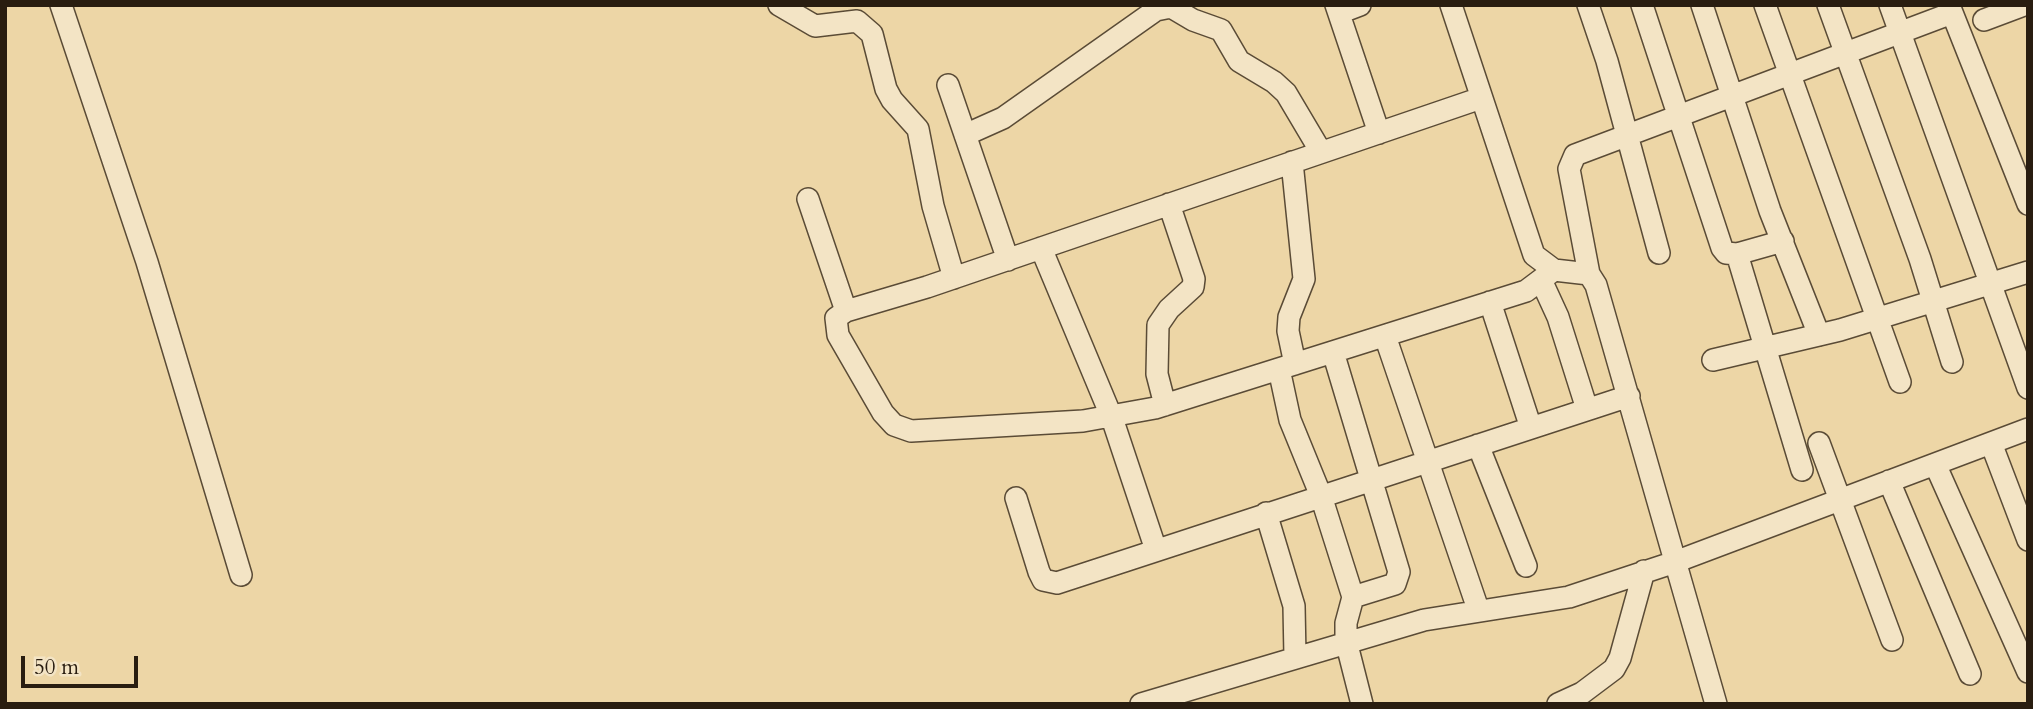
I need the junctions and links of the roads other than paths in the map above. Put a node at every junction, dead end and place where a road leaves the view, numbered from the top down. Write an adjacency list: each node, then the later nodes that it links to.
1 (61, 5): 76 (street)
2 (779, 5): 38 (street)
3 (1360, 5): 12 (street)
4 (1451, 5): 20 (street)
5 (1588, 5): 24 (street)
6 (1642, 5): 21 (street)
7 (1702, 5): 19 (street)
8 (1765, 5): 17 (street)
9 (1828, 5): 16 (street)
10 (1890, 5): 15 (street)
11 (2024, 5): 14 (street)
12 (1337, 9): 22 (street)
13 (1951, 9): 15 (street); 29 (street)
14 (1984, 20)
15 (1900, 33): 16 (street); 39 (street)
16 (1846, 53): 17 (street); 41 (street)
17 (1789, 74): 19 (street); 43 (street)
18 (948, 85): 23 (street)
19 (1734, 95): 21 (street); 30 (street)
20 (1481, 98): 22 (street); 37 (street)
21 (1680, 115): 24 (street); 33 (street)
22 (1378, 133): 25 (street)
23 (965, 135): 25 (street); 34 (street)
24 (1626, 135): 32 (street); 36 (street)
25 (1321, 152): 26 (street)
26 (1292, 162): 28 (street); 50 (street)
27 (808, 198): 42 (street)
28 (1169, 204): 31 (street); 54 (street)
29 (2028, 204)
30 (1783, 241): 33 (street); 44 (street)
31 (1041, 248): 34 (street); 56 (street)
32 (1658, 253)
33 (1737, 254): 46 (street)
34 (1008, 260): 38 (street)
35 (2028, 272): 39 (street)
36 (1588, 274): 37 (street); 53 (street)
37 (1548, 275): 40 (street); 55 (street)
38 (954, 278): 42 (street)
39 (1990, 285): 41 (street); 52 (street)
40 (1490, 302): 45 (street); 57 (street)
41 (1935, 302): 43 (street); 49 (street)
42 (846, 310): 56 (street)
43 (1878, 318): 44 (street); 51 (street)
44 (1819, 335): 46 (street)
45 (1384, 336): 47 (street); 62 (street)
46 (1767, 347): 48 (street); 64 (street)
47 (1333, 352): 50 (street); 65 (street)
48 (1713, 360)
49 (1952, 362)
50 (1287, 366): 54 (street); 67 (street)
51 (1900, 382)
52 (2028, 388)
53 (1629, 396): 55 (street); 73 (street)
54 (1165, 405): 56 (street)
55 (1587, 409): 57 (street)
56 (1112, 418): 72 (street)
57 (1531, 428): 61 (street)
58 (2028, 429): 60 (street)
59 (1819, 443): 69 (street)
60 (1991, 443): 63 (street); 71 (street)
61 (1478, 444): 62 (street); 74 (street)
62 (1426, 461): 65 (street); 78 (street)
63 (1935, 464): 66 (street); 82 (street)
64 (1802, 470)
65 (1372, 479): 67 (street); 77 (street)
66 (1889, 481): 69 (street); 83 (street)
67 (1321, 496): 70 (street); 77 (street)
68 (1016, 498): 72 (street)
69 (1839, 500): 73 (street); 79 (street)
70 (1266, 513): 72 (street); 81 (street)
71 (2028, 540)
72 (1156, 550)
73 (1675, 562): 75 (street); 88 (street)
74 (1526, 566)
75 (1644, 571): 78 (street); 87 (street)
76 (241, 575)
77 (1353, 597): 80 (street)
78 (1478, 609): 80 (street)
79 (1892, 640)
80 (1346, 641): 81 (street); 86 (street)
81 (1295, 657): 84 (street)
82 (2028, 672)
83 (1969, 674)
84 (1195, 697): 85 (street)
85 (1141, 704)
86 (1362, 704)
87 (1558, 704)
88 (1716, 704)

